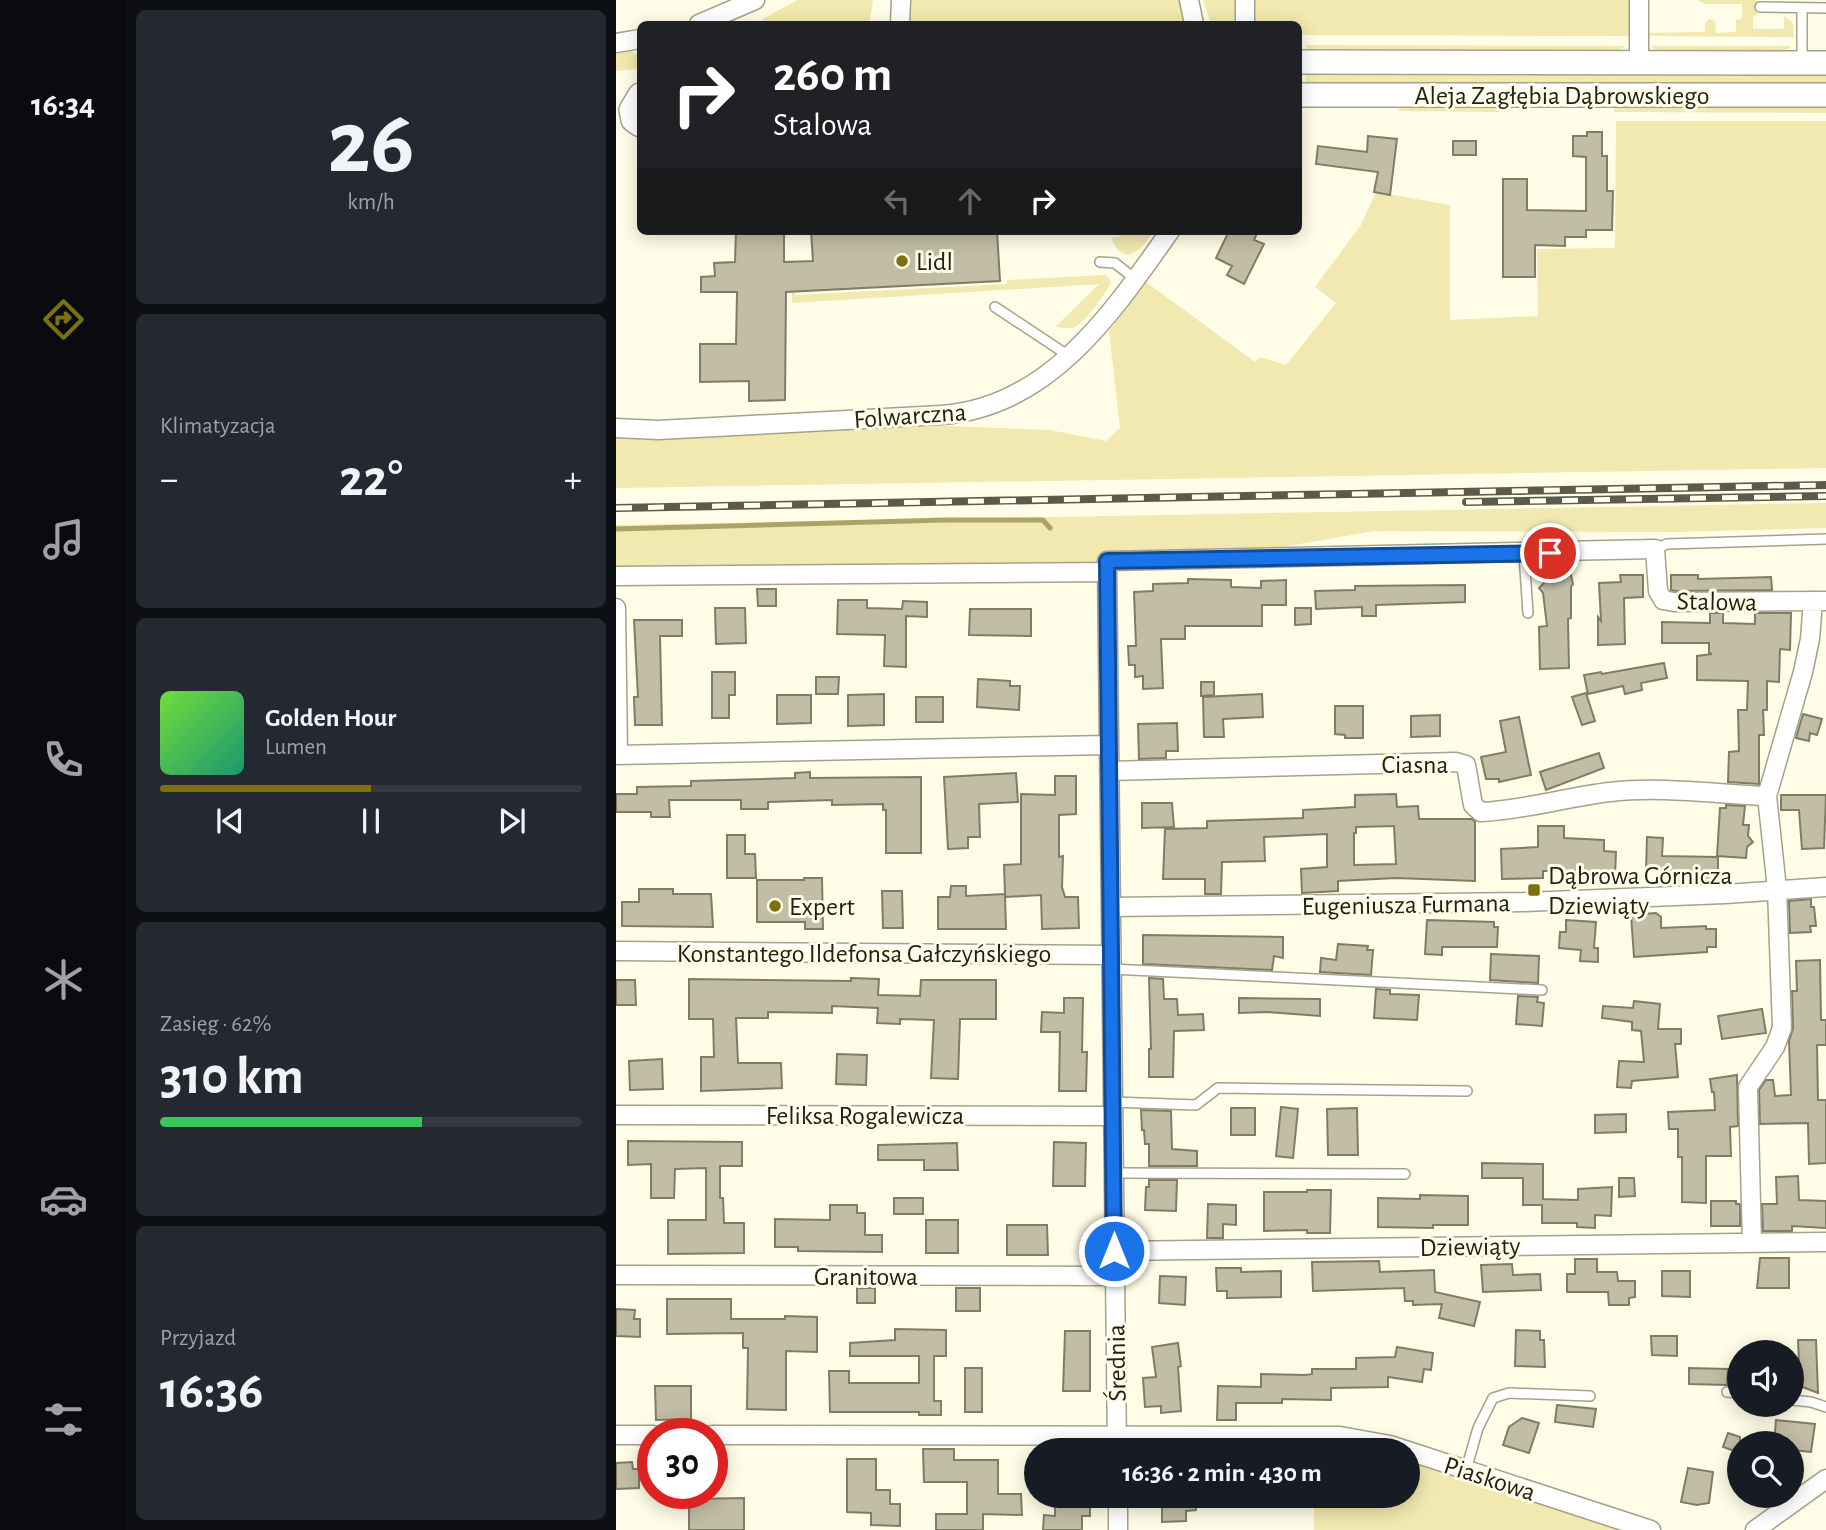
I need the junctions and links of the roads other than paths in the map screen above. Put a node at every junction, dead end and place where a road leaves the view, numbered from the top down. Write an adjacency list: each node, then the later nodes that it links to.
1 (755, 0): 9 (street)
2 (901, 0): 10 (street)
3 (1189, 0): 11 (street)
4 (1245, 0): 12 (street)
5 (1639, 0): 16 (street)
6 (1759, 8): 7 (lane)
7 (1802, 8): 8 (lane); 17 (lane)
8 (1826, 8)
9 (706, 21)
10 (900, 21)
11 (1193, 21)
12 (1245, 21)
13 (637, 40): 14 (street)
14 (616, 43)
15 (1302, 62): 16 (street, Aleja Zagłębia Dąbrowskiego)
16 (1639, 63): 17 (street, Aleja Zagłębia Dąbrowskiego)
17 (1802, 63): 18 (street, Aleja Zagłębia Dąbrowskiego)
18 (1826, 63)
19 (1826, 94): 21 (street, Aleja Zagłębia Dąbrowskiego)
20 (637, 95): 22 (street)
21 (1302, 95)
22 (616, 97)
23 (637, 100): 24 (street)
24 (637, 123)
25 (637, 126): 26 (street)
26 (616, 129)
27 (1167, 235): 29 (street, Folwarczna)
28 (1100, 262): 29 (lane)
29 (1135, 279): 31 (street, Folwarczna)
30 (995, 307): 31 (lane)
31 (1069, 356): 32 (street, Folwarczna)
32 (616, 428)
33 (1826, 539): 34 (lane)
34 (1655, 549): 35 (street); 38 (street, Stalowa)
35 (1524, 554): 36 (street); 40 (lane)
36 (1107, 566): 37 (street); 41 (street, Średnia)
37 (616, 576)
38 (1819, 601): 44 (street)
39 (616, 608): 42 (street)
40 (1528, 613)
41 (1108, 745): 42 (street); 43 (street, Średnia)
42 (617, 755)
43 (1109, 771): 44 (street, Ciasna); 47 (street, Średnia)
44 (1767, 796): 46 (street)
45 (1826, 887): 46 (street, Eugeniusza Furmana)
46 (1777, 889): 47 (street, Eugeniusza Furmana); 57 (street)
47 (1111, 907): 49 (street, Średnia)
48 (616, 951): 49 (street, Konstantego Ildefonsa Gałczyńskiego)
49 (1111, 962): 50 (lane); 52 (street, Średnia)
50 (1542, 990)
51 (1467, 1091): 52 (lane)
52 (1113, 1109): 53 (street, Feliksa Rogalewicza); 54 (street, Średnia)
53 (616, 1115)
54 (1114, 1173): 55 (lane); 58 (street, Średnia)
55 (1405, 1174)
56 (1826, 1242): 57 (street, Dziewiąty)
57 (1752, 1243): 58 (street, Dziewiąty)
58 (1114, 1251): 60 (street, Średnia)
59 (616, 1275): 60 (street, Granitowa)
60 (1115, 1276): 67 (street, Średnia)
61 (1590, 1396): 72 (lane)
62 (1804, 1402): 63 (lane)
63 (1826, 1407)
64 (616, 1435): 65 (street)
65 (637, 1435)
66 (728, 1435): 70 (street, Piaskowa)
67 (1117, 1438)
68 (1276, 1438): 69 (street, Piaskowa)
69 (1350, 1438)
70 (1024, 1441)
71 (1420, 1455): 72 (street, Piaskowa)
72 (1466, 1470): 76 (street, Piaskowa)
73 (1826, 1479): 77 (street)
74 (1118, 1508): 75 (street)
75 (1118, 1530)
76 (1651, 1530)
77 (1755, 1530)

